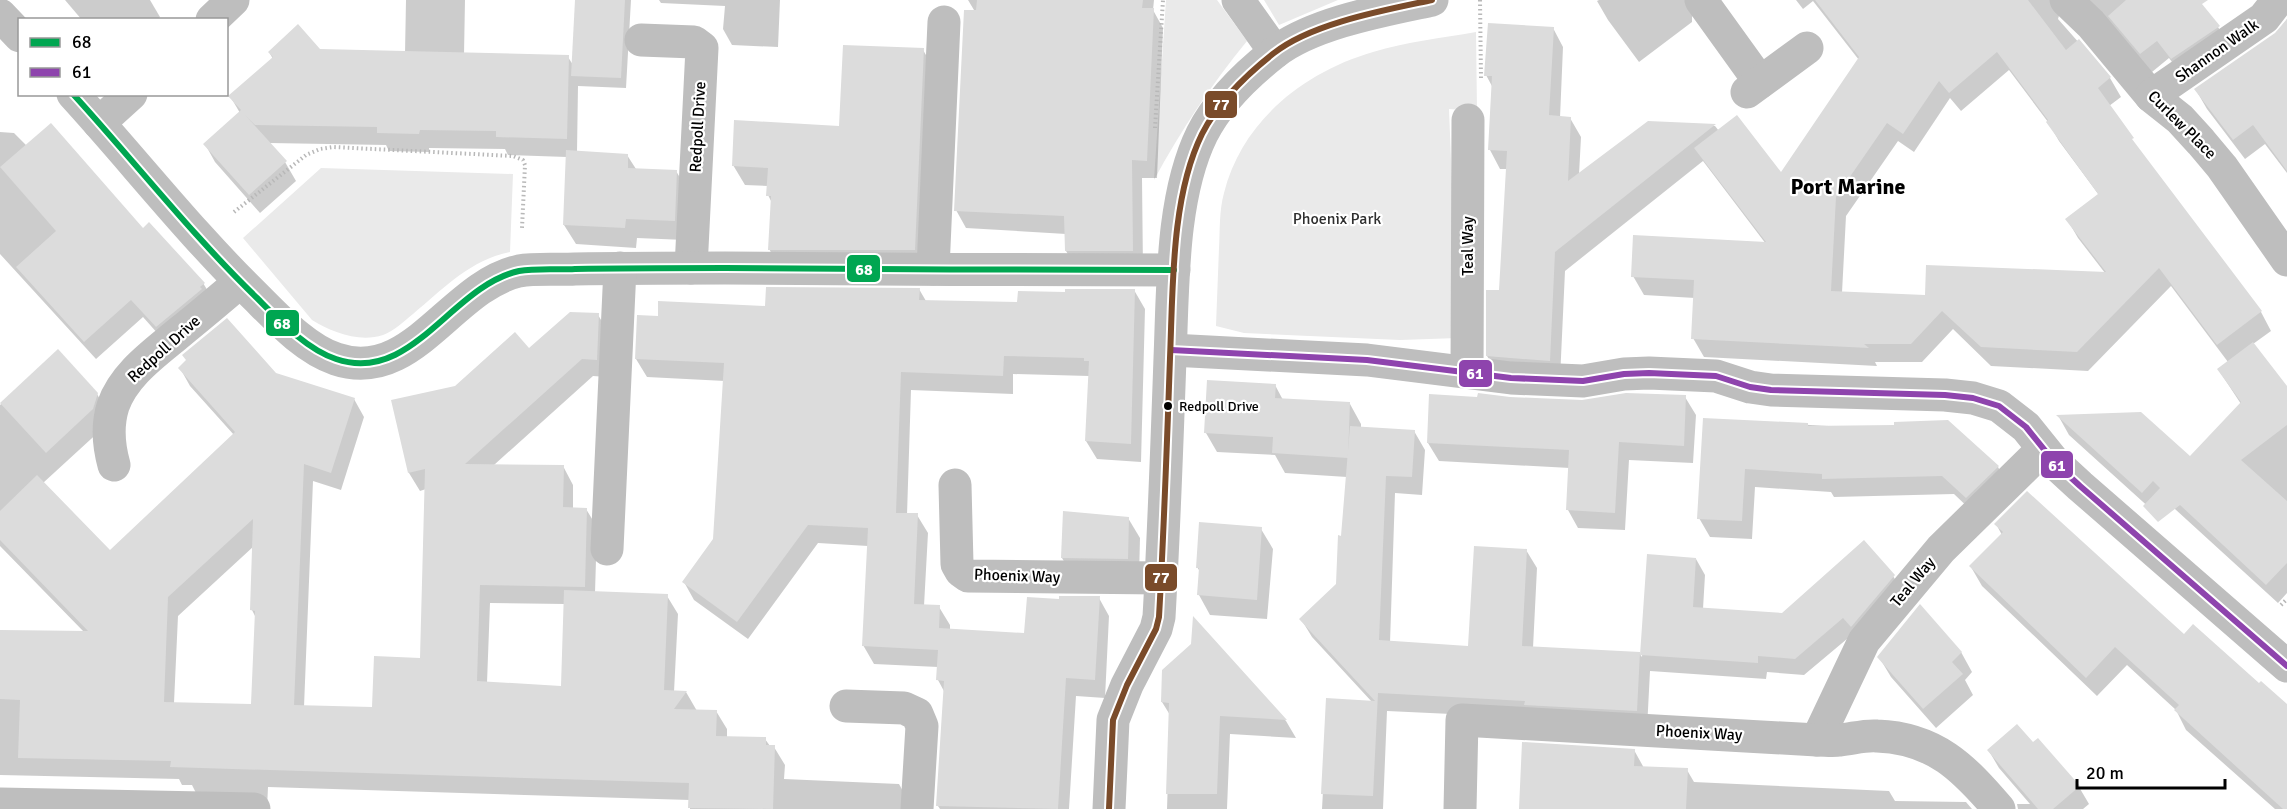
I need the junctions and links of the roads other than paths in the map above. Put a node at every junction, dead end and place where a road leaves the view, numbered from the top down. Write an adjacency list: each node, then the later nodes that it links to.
1 (232, 0): 8 (street)
2 (1238, 0): 13 (street)
3 (1432, 0): 13 (street)
4 (1701, 0): 12 (street)
5 (2066, 0): 16 (street, Curlew Place)
6 (2278, 0): 16 (street, Shannon Walk)
7 (0, 15): 10 (street)
8 (214, 18)
9 (944, 22): 22 (street)
10 (18, 34)
11 (641, 40): 21 (street, Redpoll Drive)
12 (1807, 48)
13 (1275, 52): 23 (street)
14 (75, 96): 18 (street)
15 (129, 96): 18 (street)
16 (2151, 96): 19 (street, Curlew Place)
17 (1468, 120): 26 (street, Teal Way)
18 (99, 123): 24 (street)
19 (2287, 260)
20 (620, 268): 21 (street); 24 (street); 30 (street)
21 (691, 268): 22 (street)
22 (933, 269): 23 (street)
23 (1174, 270): 25 (street)
24 (240, 282): 28 (street, Redpoll Drive)
25 (1171, 350): 26 (street); 31 (street)
26 (1467, 372): 27 (street)
27 (2043, 449): 32 (street); 34 (street, Teal Way)
28 (114, 465)
29 (955, 485): 31 (street, Phoenix Way)
30 (607, 549)
31 (1161, 579): 38 (street)
32 (2287, 666)
33 (846, 706): 37 (street)
34 (1817, 740): 39 (street, Phoenix Way); 40 (street, Phoenix Way)
35 (0, 804): 36 (street)
36 (254, 809)
37 (917, 809)
38 (1109, 809)
39 (1460, 809)
40 (1999, 809)

